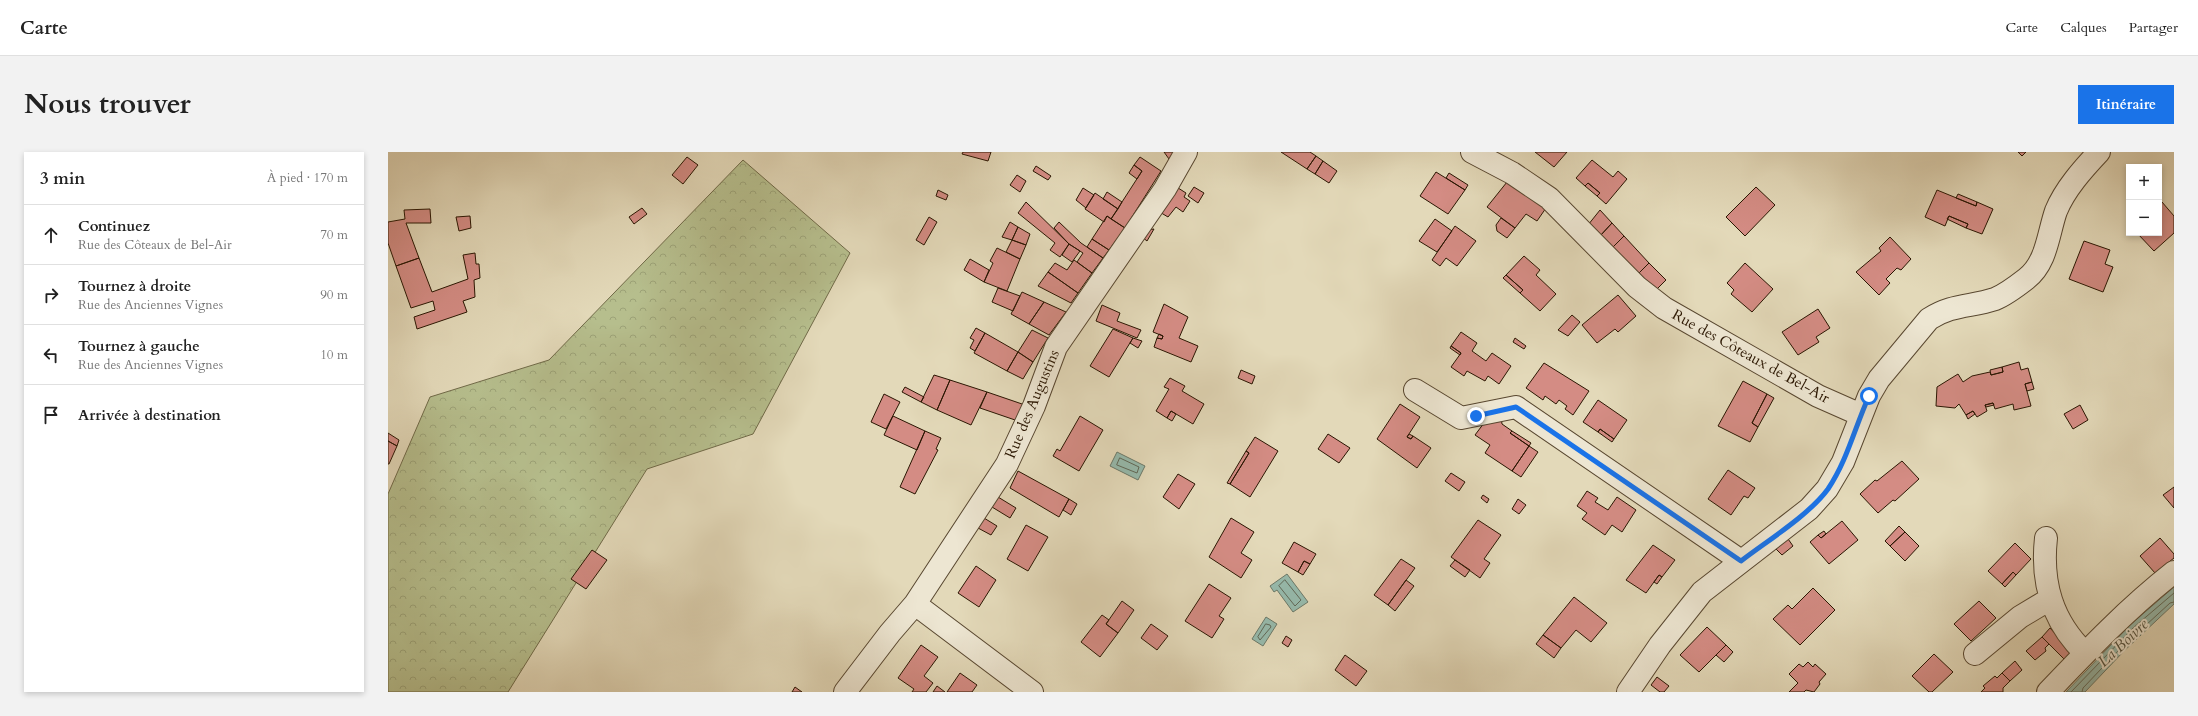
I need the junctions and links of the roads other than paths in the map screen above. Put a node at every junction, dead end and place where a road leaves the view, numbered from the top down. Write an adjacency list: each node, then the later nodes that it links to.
1 (1186, 152): 10 (street, Rue des Augustins)
2 (1472, 152): 5 (street, Rue des Côteaux de Bel-Air)
3 (2099, 152): 5 (street)
4 (1415, 390): 7 (street)
5 (1861, 415): 7 (street)
6 (2046, 538): 9 (street)
7 (1741, 561): 15 (street)
8 (2174, 572): 11 (street)
9 (2050, 599): 11 (street); 12 (street)
10 (915, 604): 13 (street, Rue des Augustins); 14 (street)
11 (2085, 653): 16 (street)
12 (1975, 654)
13 (845, 692)
14 (1032, 692)
15 (1628, 692)
16 (2048, 692)

